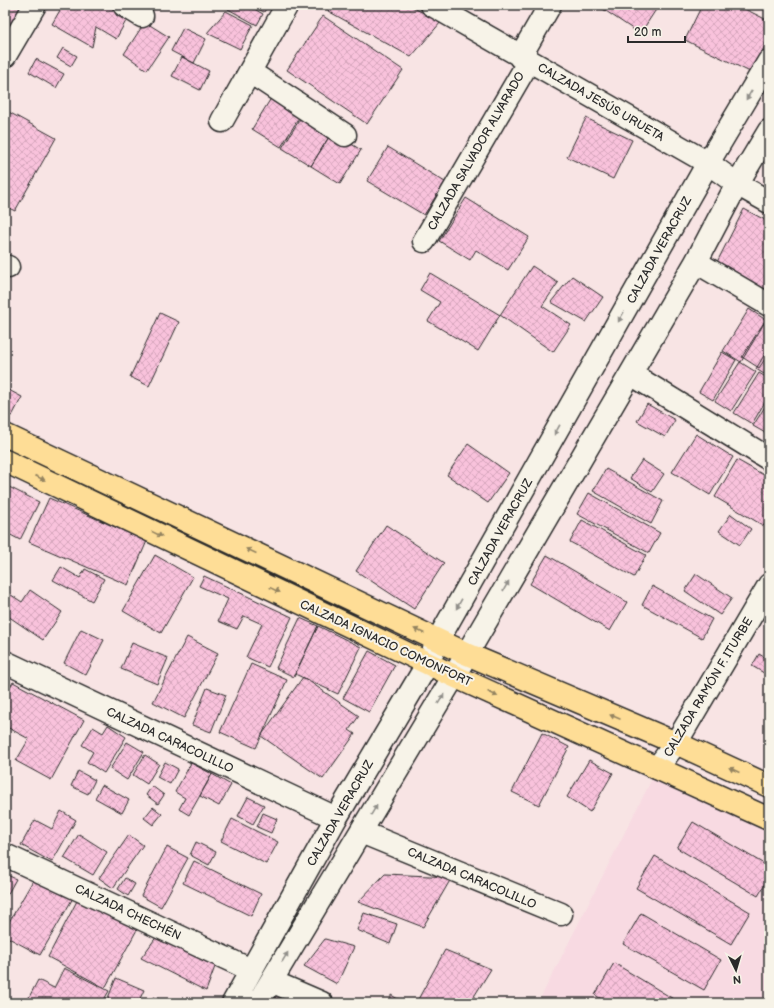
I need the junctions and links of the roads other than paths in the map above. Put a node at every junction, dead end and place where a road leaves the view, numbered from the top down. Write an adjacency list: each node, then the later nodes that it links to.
1 (35, 5): 5 (street)
2 (287, 5): 8 (street)
3 (432, 5): 6 (street, CALZADA JESÚS URUETA)
4 (550, 5): 6 (street, CALZADA SALVADOR ALVARADO)
5 (5, 56)
6 (525, 59): 12 (street, CALZADA JESÚS URUETA); 15 (street, CALZADA SALVADOR ALVARADO)
7 (769, 61): 12 (street, CALZADA VERACRUZ, one-way to 12)
8 (250, 72): 9 (street); 11 (street)
9 (222, 122)
10 (769, 131): 13 (street)
11 (345, 135)
12 (708, 163): 13 (street, CALZADA JESÚS URUETA); 23 (street, CALZADA VERACRUZ, one-way to 23)
13 (737, 184): 14 (street, CALZADA JESÚS URUETA); 16 (street)
14 (769, 202)
15 (424, 241)
16 (696, 262): 17 (street); 18 (street)
17 (769, 305)
18 (630, 374): 20 (street); 24 (street, one-way to 18)
19 (5, 435): 23 (main road, CALZADA IGNACIO COMONFORT, one-way to 19)
20 (769, 459)
21 (5, 461): 26 (main road, CALZADA IGNACIO COMONFORT, one-way to 26)
22 (769, 585): 28 (street, CALZADA RAMÓN F. ITURBE)
23 (438, 640): 24 (main road, CALZADA IGNACIO COMONFORT); 26 (street, CALZADA VERACRUZ)
24 (467, 654): 27 (street); 28 (main road, CALZADA IGNACIO COMONFORT, one-way to 24)
25 (5, 662): 31 (street, CALZADA CARACOLILLO)
26 (428, 663): 27 (main road, CALZADA IGNACIO COMONFORT); 31 (street, CALZADA VERACRUZ)
27 (454, 676): 29 (main road, CALZADA IGNACIO COMONFORT, one-way to 29); 33 (street, one-way to 27)
28 (676, 743): 29 (street, CALZADA RAMÓN F. ITURBE); 30 (main road, CALZADA IGNACIO COMONFORT, one-way to 28)
29 (657, 768): 32 (main road, CALZADA IGNACIO COMONFORT)
30 (769, 786)
31 (336, 818): 36 (street, CALZADA VERACRUZ)
32 (769, 819)
33 (361, 832): 35 (street, CALZADA CARACOLILLO); 37 (street, one-way to 33)
34 (5, 855): 36 (street, CALZADA CHECHÉN)
35 (560, 914)
36 (251, 970): 38 (street, CALZADA VERACRUZ)
37 (271, 981): 39 (street); 40 (street)
38 (233, 1003)
39 (258, 1003)
40 (322, 1003)

